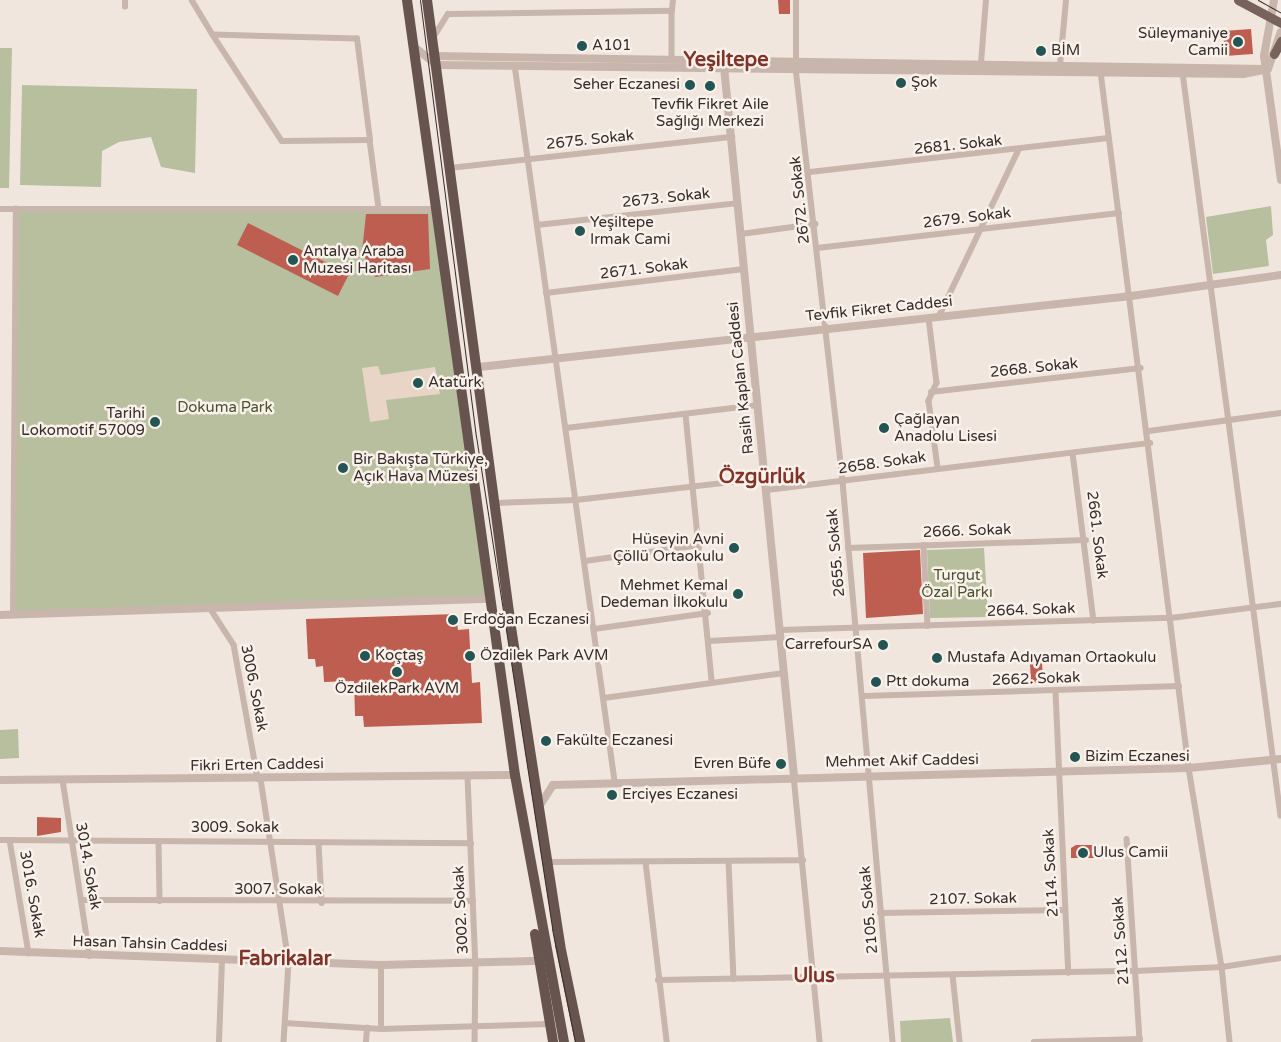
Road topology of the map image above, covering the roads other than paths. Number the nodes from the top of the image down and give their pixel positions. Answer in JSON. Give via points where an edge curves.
{"nodes":[{"id":1,"x":192,"y":0,"type":"edge"},
{"id":2,"x":406,"y":0,"type":"edge"},
{"id":3,"x":427,"y":0,"type":"edge"},
{"id":4,"x":672,"y":0,"type":"edge"},
{"id":5,"x":796,"y":0,"type":"edge"},
{"id":6,"x":986,"y":0,"type":"edge"},
{"id":7,"x":1066,"y":0,"type":"edge"},
{"id":8,"x":1238,"y":0,"type":"edge"},
{"id":9,"x":1274,"y":0,"type":"edge"},
{"id":10,"x":672,"y":11,"type":"junction"},
{"id":11,"x":1268,"y":16,"type":"junction"},
{"id":12,"x":1281,"y":23,"type":"edge"},
{"id":13,"x":1281,"y":32,"type":"edge"},
{"id":14,"x":213,"y":35,"type":"junction"},
{"id":15,"x":433,"y":38,"type":"junction"},
{"id":16,"x":1281,"y":41,"type":"edge"},
{"id":17,"x":414,"y":47,"type":"junction"},
{"id":18,"x":1274,"y":54,"type":"junction"},
{"id":19,"x":672,"y":60,"type":"junction"},
{"id":20,"x":436,"y":61,"type":"junction"},
{"id":21,"x":981,"y":63,"type":"junction"},
{"id":22,"x":515,"y":65,"type":"junction"},
{"id":23,"x":796,"y":65,"type":"junction"},
{"id":24,"x":1060,"y":65,"type":"junction"},
{"id":25,"x":724,"y":67,"type":"junction"},
{"id":26,"x":1268,"y":69,"type":"junction"},
{"id":27,"x":1101,"y":72,"type":"junction"},
{"id":28,"x":1183,"y":73,"type":"junction"},
{"id":29,"x":732,"y":137,"type":"junction"},
{"id":30,"x":1108,"y":138,"type":"junction"},
{"id":31,"x":370,"y":140,"type":"junction"},
{"id":32,"x":1018,"y":152,"type":"junction"},
{"id":33,"x":525,"y":159,"type":"junction"},
{"id":34,"x":450,"y":168,"type":"junction"},
{"id":35,"x":810,"y":172,"type":"junction"},
{"id":36,"x":1281,"y":180,"type":"edge"},
{"id":37,"x":738,"y":203,"type":"junction"},
{"id":38,"x":379,"y":208,"type":"junction"},
{"id":39,"x":0,"y":209,"type":"edge"},
{"id":40,"x":16,"y":209,"type":"junction"},
{"id":41,"x":437,"y":209,"type":"junction"},
{"id":42,"x":1119,"y":213,"type":"junction"},
{"id":43,"x":815,"y":224,"type":"junction"},
{"id":44,"x":536,"y":225,"type":"junction"},
{"id":45,"x":982,"y":229,"type":"junction"},
{"id":46,"x":741,"y":234,"type":"junction"},
{"id":47,"x":817,"y":248,"type":"junction"},
{"id":48,"x":744,"y":269,"type":"junction"},
{"id":49,"x":1281,"y":275,"type":"edge"},
{"id":50,"x":1209,"y":286,"type":"junction"},
{"id":51,"x":546,"y":293,"type":"junction"},
{"id":52,"x":1131,"y":296,"type":"junction"},
{"id":53,"x":939,"y":316,"type":"junction"},
{"id":54,"x":928,"y":318,"type":"junction"},
{"id":55,"x":825,"y":329,"type":"junction"},
{"id":56,"x":751,"y":337,"type":"junction"},
{"id":57,"x":553,"y":359,"type":"junction"},
{"id":58,"x":479,"y":367,"type":"junction"},
{"id":59,"x":1141,"y":368,"type":"junction"},
{"id":60,"x":462,"y":384,"type":"junction"},
{"id":61,"x":931,"y":392,"type":"junction"},
{"id":62,"x":758,"y":405,"type":"junction"},
{"id":63,"x":1281,"y":413,"type":"edge"},
{"id":64,"x":686,"y":415,"type":"junction"},
{"id":65,"x":1228,"y":420,"type":"junction"},
{"id":66,"x":566,"y":428,"type":"junction"},
{"id":67,"x":1149,"y":431,"type":"junction"},
{"id":68,"x":1150,"y":443,"type":"junction"},
{"id":69,"x":1073,"y":453,"type":"junction"},
{"id":70,"x":938,"y":468,"type":"junction"},
{"id":71,"x":765,"y":478,"type":"junction"},
{"id":72,"x":843,"y":482,"type":"junction"},
{"id":73,"x":695,"y":485,"type":"junction"},
{"id":74,"x":767,"y":490,"type":"junction"},
{"id":75,"x":576,"y":500,"type":"junction"},
{"id":76,"x":497,"y":503,"type":"junction"},
{"id":77,"x":1086,"y":540,"type":"junction"},
{"id":78,"x":700,"y":545,"type":"junction"},
{"id":79,"x":924,"y":545,"type":"junction"},
{"id":80,"x":848,"y":548,"type":"junction"},
{"id":81,"x":585,"y":561,"type":"junction"},
{"id":82,"x":490,"y":598,"type":"junction"},
{"id":83,"x":1281,"y":604,"type":"edge"},
{"id":84,"x":1252,"y":607,"type":"junction"},
{"id":85,"x":210,"y":608,"type":"junction"},
{"id":86,"x":708,"y":613,"type":"junction"},
{"id":87,"x":0,"y":615,"type":"edge"},
{"id":88,"x":13,"y":615,"type":"junction"},
{"id":89,"x":1171,"y":618,"type":"junction"},
{"id":90,"x":1094,"y":621,"type":"junction"},
{"id":91,"x":928,"y":626,"type":"junction"},
{"id":92,"x":856,"y":628,"type":"junction"},
{"id":93,"x":594,"y":629,"type":"junction"},
{"id":94,"x":780,"y":633,"type":"junction"},
{"id":95,"x":709,"y":641,"type":"junction"},
{"id":96,"x":784,"y":672,"type":"junction"},
{"id":97,"x":712,"y":682,"type":"junction"},
{"id":98,"x":1179,"y":686,"type":"junction"},
{"id":99,"x":1056,"y":692,"type":"junction"},
{"id":100,"x":864,"y":696,"type":"junction"},
{"id":101,"x":604,"y":698,"type":"junction"},
{"id":102,"x":1281,"y":759,"type":"edge"},
{"id":103,"x":1272,"y":760,"type":"junction"},
{"id":104,"x":1189,"y":768,"type":"junction"},
{"id":105,"x":1057,"y":772,"type":"junction"},
{"id":106,"x":515,"y":775,"type":"junction"},
{"id":107,"x":794,"y":776,"type":"junction"},
{"id":108,"x":869,"y":776,"type":"junction"},
{"id":109,"x":468,"y":777,"type":"junction"},
{"id":110,"x":260,"y":779,"type":"junction"},
{"id":111,"x":0,"y":780,"type":"edge"},
{"id":112,"x":63,"y":780,"type":"junction"},
{"id":113,"x":615,"y":781,"type":"junction"},
{"id":114,"x":538,"y":810,"type":"junction"},
{"id":115,"x":1281,"y":816,"type":"edge"},
{"id":116,"x":1127,"y":839,"type":"dead end"},
{"id":117,"x":0,"y":840,"type":"edge"},
{"id":118,"x":10,"y":840,"type":"junction"},
{"id":119,"x":271,"y":840,"type":"junction"},
{"id":120,"x":70,"y":841,"type":"junction"},
{"id":121,"x":159,"y":841,"type":"junction"},
{"id":122,"x":319,"y":843,"type":"junction"},
{"id":123,"x":471,"y":843,"type":"junction"},
{"id":124,"x":802,"y":860,"type":"junction"},
{"id":125,"x":729,"y":861,"type":"junction"},
{"id":126,"x":547,"y":862,"type":"junction"},
{"id":127,"x":646,"y":862,"type":"junction"},
{"id":128,"x":534,"y":895,"type":"junction"},
{"id":129,"x":82,"y":900,"type":"junction"},
{"id":130,"x":160,"y":900,"type":"junction"},
{"id":131,"x":474,"y":901,"type":"junction"},
{"id":132,"x":283,"y":903,"type":"junction"},
{"id":133,"x":322,"y":903,"type":"junction"},
{"id":134,"x":554,"y":905,"type":"junction"},
{"id":135,"x":1065,"y":910,"type":"junction"},
{"id":136,"x":880,"y":913,"type":"junction"},
{"id":137,"x":0,"y":951,"type":"edge"},
{"id":138,"x":29,"y":953,"type":"junction"},
{"id":139,"x":90,"y":956,"type":"junction"},
{"id":140,"x":1281,"y":958,"type":"edge"},
{"id":141,"x":222,"y":961,"type":"junction"},
{"id":142,"x":539,"y":961,"type":"junction"},
{"id":143,"x":289,"y":963,"type":"junction"},
{"id":144,"x":381,"y":965,"type":"junction"},
{"id":145,"x":476,"y":965,"type":"junction"},
{"id":146,"x":1222,"y":967,"type":"junction"},
{"id":147,"x":1136,"y":971,"type":"junction"},
{"id":148,"x":1069,"y":973,"type":"junction"},
{"id":149,"x":888,"y":975,"type":"junction"},
{"id":150,"x":953,"y":975,"type":"junction"},
{"id":151,"x":814,"y":976,"type":"junction"},
{"id":152,"x":734,"y":978,"type":"junction"},
{"id":153,"x":658,"y":980,"type":"junction"},
{"id":154,"x":285,"y":1023,"type":"junction"},
{"id":155,"x":550,"y":1024,"type":"junction"},
{"id":156,"x":474,"y":1026,"type":"junction"},
{"id":157,"x":366,"y":1028,"type":"junction"},
{"id":158,"x":381,"y":1029,"type":"junction"},
{"id":159,"x":1140,"y":1040,"type":"edge"},
{"id":160,"x":1082,"y":1041,"type":"edge"},
{"id":161,"x":219,"y":1042,"type":"edge"},
{"id":162,"x":284,"y":1042,"type":"edge"},
{"id":163,"x":366,"y":1042,"type":"edge"},
{"id":164,"x":474,"y":1042,"type":"edge"},
{"id":165,"x":553,"y":1042,"type":"edge"},
{"id":166,"x":564,"y":1042,"type":"edge"},
{"id":167,"x":580,"y":1042,"type":"edge"},
{"id":168,"x":585,"y":1042,"type":"edge"},
{"id":169,"x":666,"y":1042,"type":"edge"},
{"id":170,"x":820,"y":1042,"type":"edge"},
{"id":171,"x":893,"y":1042,"type":"edge"},
{"id":172,"x":960,"y":1042,"type":"edge"},
{"id":173,"x":1034,"y":1042,"type":"edge"},
{"id":174,"x":1230,"y":1042,"type":"edge"}],
"edges":[{"from":1,"to":14,"type":"street"},
{"from":2,"to":17,"type":"highway"},
{"from":3,"to":15,"type":"highway"},
{"from":4,"to":10,"type":"street"},
{"from":5,"to":23,"type":"street","name":"2672. Sokak"},
{"from":6,"to":21,"type":"street"},
{"from":7,"to":24,"type":"street"},
{"from":8,"to":11,"type":"main road"},
{"from":9,"to":11,"type":"street"},
{"from":10,"to":15,"type":"street","via":[[448,14]]},
{"from":10,"to":19,"type":"street"},
{"from":11,"to":12,"type":"main road"},
{"from":11,"to":26,"type":"street","via":[[1264,56]]},
{"from":13,"to":18,"type":"street"},
{"from":14,"to":31,"type":"street","via":[[282,140]]},
{"from":14,"to":31,"type":"street","via":[[357,39]]},
{"from":15,"to":20,"type":"highway"},
{"from":16,"to":18,"type":"main road"},
{"from":17,"to":20,"type":"street"},
{"from":17,"to":41,"type":"highway"},
{"from":18,"to":26,"type":"street"},
{"from":19,"to":20,"type":"street"},
{"from":19,"to":23,"type":"street"},
{"from":20,"to":22,"type":"street"},
{"from":20,"to":34,"type":"highway"},
{"from":21,"to":23,"type":"street"},
{"from":21,"to":24,"type":"street"},
{"from":22,"to":25,"type":"street"},
{"from":22,"to":33,"type":"street"},
{"from":23,"to":25,"type":"street"},
{"from":23,"to":27,"type":"street"},
{"from":23,"to":35,"type":"street","name":"2672. Sokak"},
{"from":24,"to":26,"type":"street"},
{"from":25,"to":29,"type":"street","name":"Rasih Kaplan Caddesi"},
{"from":26,"to":28,"type":"street","via":[[1243,74]]},
{"from":26,"to":36,"type":"street"},
{"from":27,"to":28,"type":"street"},
{"from":27,"to":30,"type":"street"},
{"from":28,"to":50,"type":"street"},
{"from":29,"to":33,"type":"street","name":"2675. Sokak"},
{"from":29,"to":37,"type":"street","name":"Rasih Kaplan Caddesi"},
{"from":30,"to":32,"type":"street","name":"2681. Sokak"},
{"from":30,"to":42,"type":"street"},
{"from":31,"to":38,"type":"street"},
{"from":32,"to":35,"type":"street","name":"2681. Sokak"},
{"from":32,"to":45,"type":"street"},
{"from":33,"to":34,"type":"street","name":"2675. Sokak"},
{"from":33,"to":44,"type":"street"},
{"from":34,"to":58,"type":"highway"},
{"from":35,"to":43,"type":"street","name":"2672. Sokak"},
{"from":37,"to":44,"type":"street","name":"2673. Sokak"},
{"from":37,"to":46,"type":"street","name":"Rasih Kaplan Caddesi"},
{"from":38,"to":40,"type":"street"},
{"from":38,"to":41,"type":"street"},
{"from":39,"to":40,"type":"street"},
{"from":40,"to":88,"type":"street"},
{"from":41,"to":60,"type":"highway"},
{"from":42,"to":45,"type":"street","name":"2679. Sokak"},
{"from":42,"to":52,"type":"street"},
{"from":43,"to":46,"type":"street"},
{"from":43,"to":47,"type":"street","name":"2672. Sokak"},
{"from":44,"to":51,"type":"street"},
{"from":45,"to":47,"type":"street","name":"2679. Sokak"},
{"from":45,"to":53,"type":"street"},
{"from":46,"to":48,"type":"street","name":"Rasih Kaplan Caddesi"},
{"from":47,"to":55,"type":"street","name":"2672. Sokak"},
{"from":48,"to":51,"type":"street","name":"2671. Sokak"},
{"from":48,"to":56,"type":"street","name":"Rasih Kaplan Caddesi"},
{"from":49,"to":50,"type":"street","name":"Tevfik Fikret Caddesi"},
{"from":50,"to":52,"type":"street","name":"Tevfik Fikret Caddesi"},
{"from":50,"to":65,"type":"street"},
{"from":51,"to":57,"type":"street"},
{"from":52,"to":53,"type":"street","name":"Tevfik Fikret Caddesi"},
{"from":52,"to":59,"type":"street"},
{"from":53,"to":54,"type":"street","name":"Tevfik Fikret Caddesi"},
{"from":54,"to":55,"type":"street","name":"Tevfik Fikret Caddesi"},
{"from":54,"to":61,"type":"street","via":[[937,383]]},
{"from":55,"to":56,"type":"street","name":"Tevfik Fikret Caddesi"},
{"from":55,"to":72,"type":"street","name":"2655. Sokak"},
{"from":56,"to":57,"type":"street","name":"Tevfik Fikret Caddesi"},
{"from":56,"to":62,"type":"street","name":"Rasih Kaplan Caddesi"},
{"from":57,"to":58,"type":"street","name":"Tevfik Fikret Caddesi"},
{"from":57,"to":66,"type":"street"},
{"from":58,"to":60,"type":"highway"},
{"from":58,"to":76,"type":"highway"},
{"from":59,"to":61,"type":"street","name":"2668. Sokak"},
{"from":59,"to":67,"type":"street"},
{"from":60,"to":82,"type":"highway"},
{"from":61,"to":70,"type":"street"},
{"from":62,"to":64,"type":"street"},
{"from":62,"to":71,"type":"street","name":"Rasih Kaplan Caddesi"},
{"from":63,"to":65,"type":"street"},
{"from":64,"to":66,"type":"street"},
{"from":64,"to":73,"type":"street"},
{"from":65,"to":67,"type":"street"},
{"from":65,"to":84,"type":"street"},
{"from":66,"to":75,"type":"street"},
{"from":67,"to":68,"type":"street"},
{"from":68,"to":69,"type":"street","name":"2658. Sokak"},
{"from":68,"to":89,"type":"street"},
{"from":69,"to":70,"type":"street","name":"2658. Sokak"},
{"from":69,"to":77,"type":"street","name":"2661. Sokak"},
{"from":70,"to":72,"type":"street","name":"2658. Sokak"},
{"from":71,"to":73,"type":"street"},
{"from":71,"to":74,"type":"street","name":"Rasih Kaplan Caddesi"},
{"from":72,"to":74,"type":"street","name":"2658. Sokak"},
{"from":72,"to":80,"type":"street","name":"2655. Sokak"},
{"from":73,"to":75,"type":"street"},
{"from":73,"to":78,"type":"street"},
{"from":74,"to":94,"type":"street","name":"Rasih Kaplan Caddesi"},
{"from":75,"to":76,"type":"street"},
{"from":75,"to":81,"type":"street"},
{"from":76,"to":114,"type":"highway"},
{"from":77,"to":79,"type":"street","name":"2666. Sokak"},
{"from":77,"to":90,"type":"street","name":"2661. Sokak"},
{"from":78,"to":81,"type":"street"},
{"from":78,"to":86,"type":"street"},
{"from":79,"to":80,"type":"street","name":"2666. Sokak"},
{"from":79,"to":91,"type":"street"},
{"from":80,"to":92,"type":"street","name":"2655. Sokak"},
{"from":81,"to":93,"type":"street"},
{"from":82,"to":85,"type":"street"},
{"from":82,"to":106,"type":"highway"},
{"from":83,"to":84,"type":"street","name":"2664. Sokak"},
{"from":84,"to":89,"type":"street","name":"2664. Sokak"},
{"from":84,"to":103,"type":"street"},
{"from":85,"to":88,"type":"street"},
{"from":85,"to":110,"type":"street","name":"3006. Sokak","via":[[234,645]]},
{"from":86,"to":93,"type":"street"},
{"from":86,"to":95,"type":"street"},
{"from":87,"to":88,"type":"street"},
{"from":89,"to":90,"type":"street","name":"2664. Sokak"},
{"from":89,"to":98,"type":"street"},
{"from":90,"to":91,"type":"street","name":"2664. Sokak"},
{"from":91,"to":92,"type":"street","name":"2664. Sokak"},
{"from":92,"to":94,"type":"street","name":"2664. Sokak"},
{"from":92,"to":100,"type":"street","name":"2655. Sokak"},
{"from":93,"to":101,"type":"street"},
{"from":94,"to":95,"type":"street","name":"2664. Sokak"},
{"from":94,"to":96,"type":"street","name":"Rasih Kaplan Caddesi"},
{"from":95,"to":97,"type":"street"},
{"from":96,"to":97,"type":"street"},
{"from":96,"to":107,"type":"street","name":"Rasih Kaplan Caddesi"},
{"from":97,"to":101,"type":"street"},
{"from":98,"to":99,"type":"street","name":"2662. Sokak"},
{"from":98,"to":104,"type":"street"},
{"from":99,"to":100,"type":"street","name":"2662. Sokak"},
{"from":99,"to":105,"type":"street","name":"2114. Sokak"},
{"from":100,"to":108,"type":"street","name":"2655. Sokak"},
{"from":101,"to":113,"type":"street"},
{"from":102,"to":103,"type":"street","name":"Mehmet Akif Caddesi"},
{"from":103,"to":104,"type":"street","name":"Mehmet Akif Caddesi"},
{"from":103,"to":115,"type":"street"},
{"from":104,"to":105,"type":"street","name":"Mehmet Akif Caddesi"},
{"from":104,"to":146,"type":"street"},
{"from":105,"to":108,"type":"street","name":"Mehmet Akif Caddesi"},
{"from":105,"to":135,"type":"street","name":"2114. Sokak"},
{"from":106,"to":109,"type":"street","name":"Fikri Erten Caddesi"},
{"from":106,"to":128,"type":"highway"},
{"from":107,"to":108,"type":"street","name":"Mehmet Akif Caddesi"},
{"from":107,"to":113,"type":"street","name":"Mehmet Akif Caddesi"},
{"from":107,"to":124,"type":"street"},
{"from":108,"to":136,"type":"street","name":"2105. Sokak"},
{"from":109,"to":110,"type":"street","name":"Fikri Erten Caddesi"},
{"from":109,"to":123,"type":"street","name":"3002. Sokak"},
{"from":110,"to":112,"type":"street","name":"Fikri Erten Caddesi"},
{"from":110,"to":119,"type":"street","name":"3006. Sokak"},
{"from":111,"to":112,"type":"street","name":"Fikri Erten Caddesi"},
{"from":112,"to":120,"type":"street","name":"3014. Sokak"},
{"from":113,"to":114,"type":"street","name":"Mehmet Akif Caddesi","via":[[553,785],[544,794]]},
{"from":114,"to":126,"type":"highway"},
{"from":116,"to":147,"type":"street","name":"2112. Sokak"},
{"from":117,"to":118,"type":"street","name":"3009. Sokak"},
{"from":118,"to":120,"type":"street","name":"3009. Sokak"},
{"from":118,"to":138,"type":"street","name":"3016. Sokak"},
{"from":119,"to":121,"type":"street","name":"3009. Sokak"},
{"from":119,"to":122,"type":"street","name":"3009. Sokak"},
{"from":119,"to":132,"type":"street","name":"3006. Sokak"},
{"from":120,"to":121,"type":"street","name":"3009. Sokak"},
{"from":120,"to":129,"type":"street","name":"3014. Sokak"},
{"from":121,"to":130,"type":"street"},
{"from":122,"to":123,"type":"street","name":"3009. Sokak"},
{"from":122,"to":133,"type":"street"},
{"from":123,"to":131,"type":"street","name":"3002. Sokak"},
{"from":124,"to":125,"type":"street"},
{"from":124,"to":151,"type":"street"},
{"from":125,"to":127,"type":"street"},
{"from":125,"to":152,"type":"street"},
{"from":126,"to":127,"type":"street"},
{"from":126,"to":134,"type":"highway"},
{"from":127,"to":153,"type":"street"},
{"from":128,"to":142,"type":"highway"},
{"from":128,"to":166,"type":"highway"},
{"from":129,"to":130,"type":"street","name":"3007. Sokak"},
{"from":129,"to":139,"type":"street","name":"3014. Sokak"},
{"from":130,"to":132,"type":"street","name":"3007. Sokak"},
{"from":131,"to":133,"type":"street","name":"3007. Sokak"},
{"from":131,"to":145,"type":"street","name":"3002. Sokak"},
{"from":132,"to":133,"type":"street","name":"3007. Sokak"},
{"from":132,"to":143,"type":"street","name":"3006. Sokak"},
{"from":134,"to":167,"type":"highway"},
{"from":134,"to":168,"type":"highway"},
{"from":135,"to":136,"type":"street","name":"2107. Sokak"},
{"from":135,"to":148,"type":"street","name":"2114. Sokak"},
{"from":136,"to":149,"type":"street","name":"2105. Sokak"},
{"from":137,"to":138,"type":"street","name":"Hasan Tahsin Caddesi"},
{"from":138,"to":139,"type":"street","name":"Hasan Tahsin Caddesi"},
{"from":139,"to":141,"type":"street","name":"Hasan Tahsin Caddesi"},
{"from":140,"to":146,"type":"street"},
{"from":141,"to":143,"type":"street","name":"Hasan Tahsin Caddesi"},
{"from":141,"to":161,"type":"street"},
{"from":142,"to":145,"type":"street","name":"Hasan Tahsin Caddesi"},
{"from":142,"to":155,"type":"highway"},
{"from":143,"to":144,"type":"street","name":"Hasan Tahsin Caddesi"},
{"from":143,"to":154,"type":"street","name":"3006. Sokak"},
{"from":144,"to":145,"type":"street","name":"Hasan Tahsin Caddesi"},
{"from":144,"to":158,"type":"street"},
{"from":145,"to":156,"type":"street","name":"3002. Sokak"},
{"from":146,"to":147,"type":"street"},
{"from":146,"to":174,"type":"street"},
{"from":147,"to":148,"type":"street"},
{"from":147,"to":159,"type":"street","name":"2112. Sokak"},
{"from":148,"to":150,"type":"street"},
{"from":149,"to":150,"type":"street"},
{"from":149,"to":151,"type":"street"},
{"from":149,"to":171,"type":"street","name":"2105. Sokak"},
{"from":150,"to":172,"type":"street"},
{"from":151,"to":152,"type":"street"},
{"from":151,"to":170,"type":"street"},
{"from":152,"to":153,"type":"street"},
{"from":153,"to":169,"type":"street"},
{"from":154,"to":157,"type":"street"},
{"from":154,"to":162,"type":"street","name":"3006. Sokak"},
{"from":155,"to":156,"type":"street"},
{"from":155,"to":165,"type":"highway"},
{"from":156,"to":158,"type":"street"},
{"from":156,"to":164,"type":"street","name":"3002. Sokak"},
{"from":157,"to":158,"type":"street"},
{"from":157,"to":163,"type":"street"},
{"from":159,"to":160,"type":"street"},
{"from":160,"to":173,"type":"street"}]}
